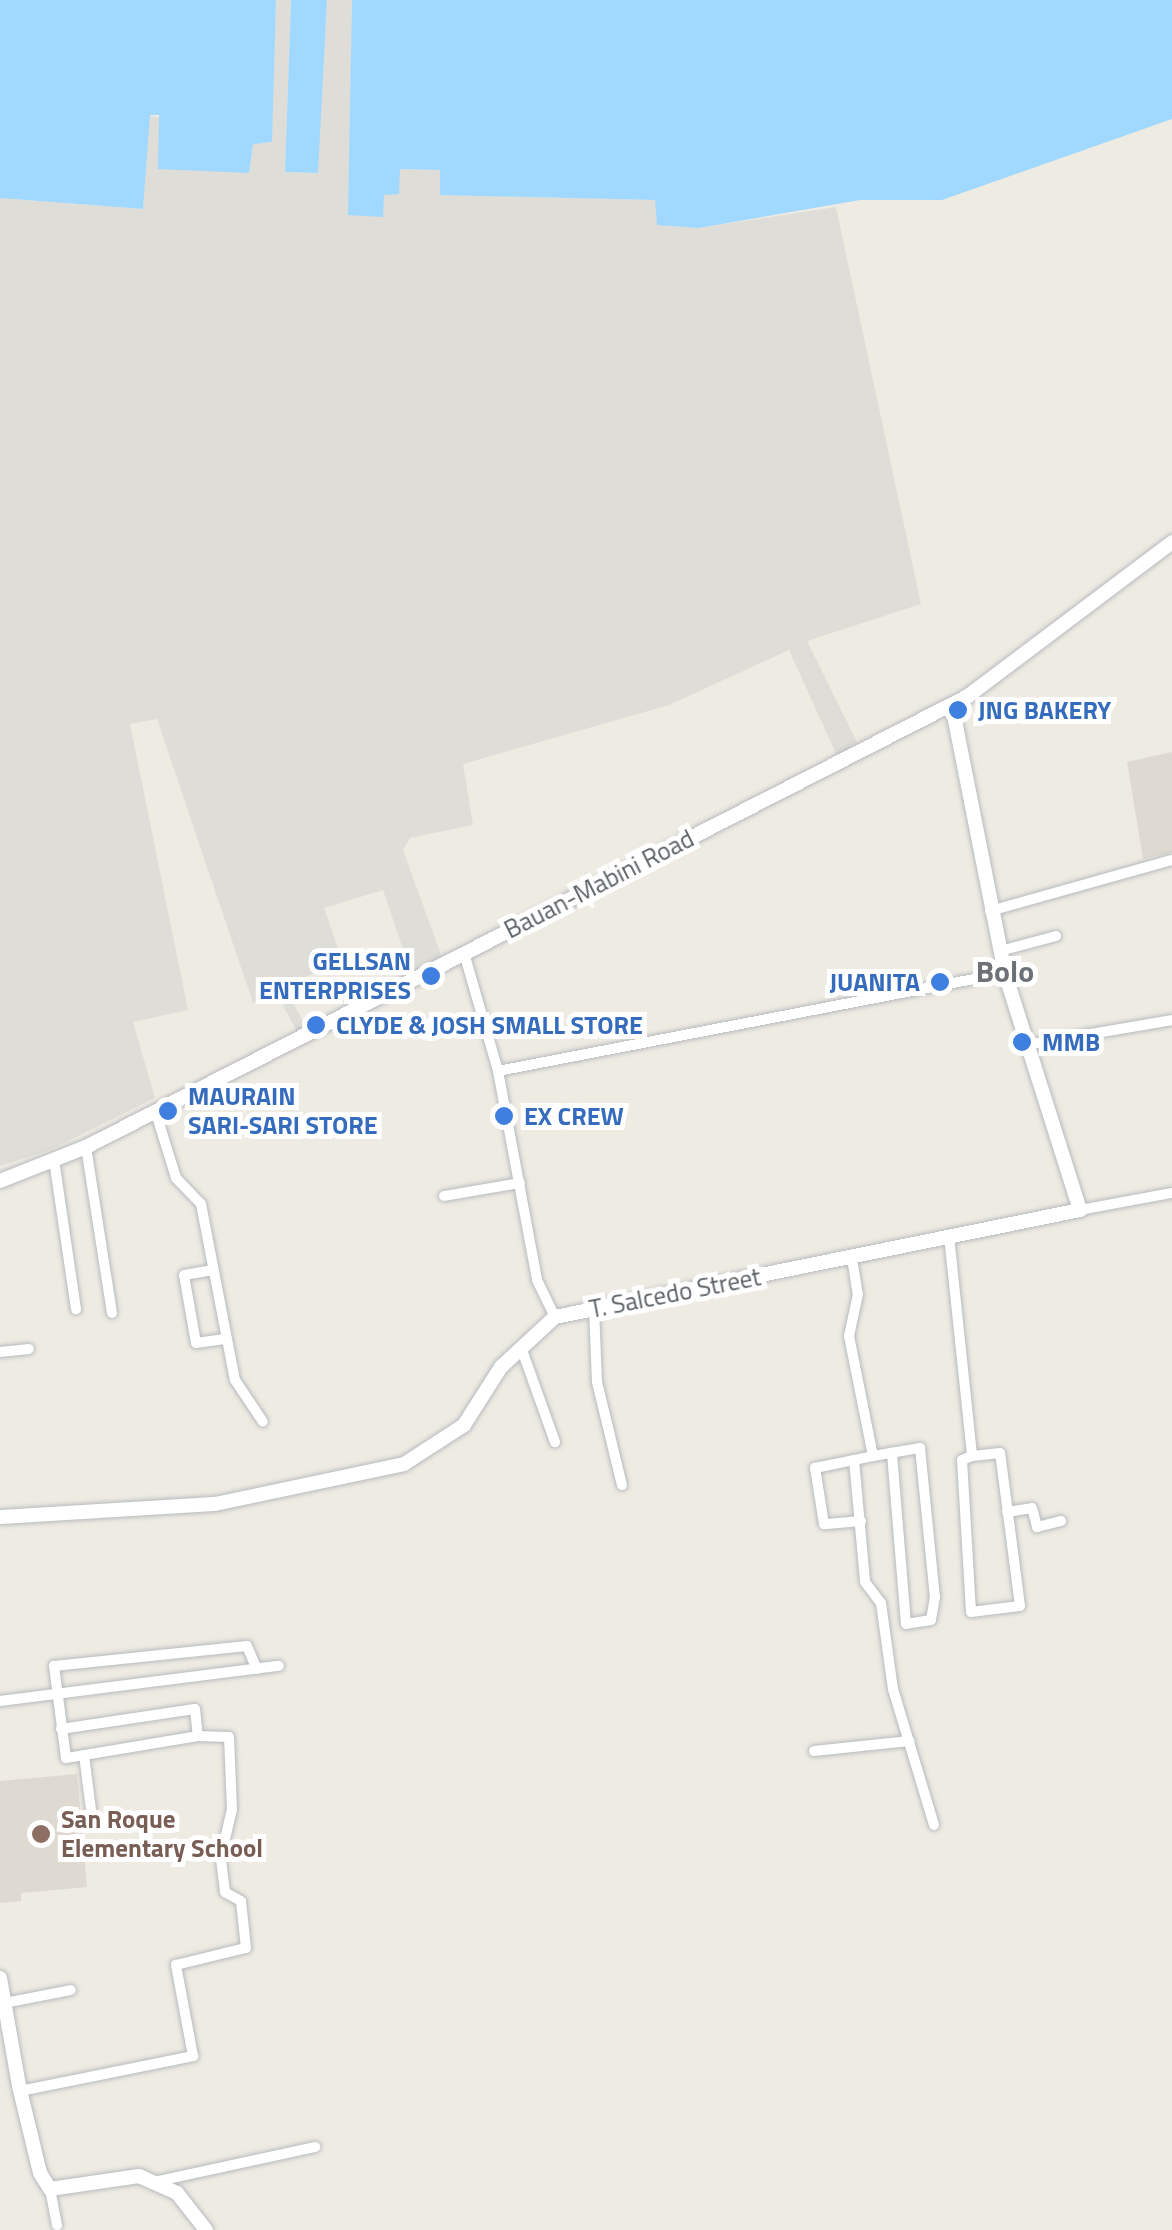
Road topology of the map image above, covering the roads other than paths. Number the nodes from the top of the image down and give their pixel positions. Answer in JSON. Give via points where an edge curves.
{"nodes":[{"id":1,"x":1172,"y":542,"type":"edge"},
{"id":2,"x":952,"y":704,"type":"junction"},
{"id":3,"x":1172,"y":860,"type":"edge"},
{"id":4,"x":990,"y":911,"type":"junction"},
{"id":5,"x":1056,"y":936,"type":"dead end"},
{"id":6,"x":1000,"y":951,"type":"junction"},
{"id":7,"x":464,"y":953,"type":"junction"},
{"id":8,"x":1005,"y":972,"type":"junction"},
{"id":9,"x":1172,"y":1020,"type":"edge"},
{"id":10,"x":1026,"y":1045,"type":"junction"},
{"id":11,"x":498,"y":1071,"type":"junction"},
{"id":12,"x":155,"y":1110,"type":"junction"},
{"id":13,"x":86,"y":1147,"type":"junction"},
{"id":14,"x":54,"y":1160,"type":"junction"},
{"id":15,"x":0,"y":1181,"type":"edge"},
{"id":16,"x":520,"y":1182,"type":"junction"},
{"id":17,"x":1172,"y":1194,"type":"edge"},
{"id":18,"x":444,"y":1196,"type":"dead end"},
{"id":19,"x":1080,"y":1210,"type":"junction"},
{"id":20,"x":949,"y":1236,"type":"junction"},
{"id":21,"x":852,"y":1258,"type":"junction"},
{"id":22,"x":214,"y":1270,"type":"junction"},
{"id":23,"x":594,"y":1308,"type":"junction"},
{"id":24,"x":76,"y":1309,"type":"dead end"},
{"id":25,"x":112,"y":1313,"type":"dead end"},
{"id":26,"x":555,"y":1317,"type":"junction"},
{"id":27,"x":224,"y":1339,"type":"junction"},
{"id":28,"x":29,"y":1349,"type":"dead end"},
{"id":29,"x":522,"y":1350,"type":"junction"},
{"id":30,"x":0,"y":1352,"type":"edge"},
{"id":31,"x":263,"y":1422,"type":"dead end"},
{"id":32,"x":555,"y":1442,"type":"dead end"},
{"id":33,"x":892,"y":1454,"type":"junction"},
{"id":34,"x":873,"y":1456,"type":"junction"},
{"id":35,"x":972,"y":1456,"type":"junction"},
{"id":36,"x":854,"y":1460,"type":"junction"},
{"id":37,"x":622,"y":1485,"type":"dead end"},
{"id":38,"x":1006,"y":1512,"type":"junction"},
{"id":39,"x":0,"y":1517,"type":"edge"},
{"id":40,"x":861,"y":1521,"type":"junction"},
{"id":41,"x":1061,"y":1521,"type":"dead end"},
{"id":42,"x":278,"y":1666,"type":"dead end"},
{"id":43,"x":257,"y":1669,"type":"junction"},
{"id":44,"x":58,"y":1695,"type":"junction"},
{"id":45,"x":0,"y":1701,"type":"edge"},
{"id":46,"x":62,"y":1729,"type":"junction"},
{"id":47,"x":198,"y":1736,"type":"junction"},
{"id":48,"x":909,"y":1740,"type":"junction"},
{"id":49,"x":814,"y":1751,"type":"dead end"},
{"id":50,"x":84,"y":1755,"type":"junction"},
{"id":51,"x":91,"y":1810,"type":"dead end"},
{"id":52,"x":934,"y":1826,"type":"dead end"},
{"id":53,"x":0,"y":1978,"type":"edge"},
{"id":54,"x":71,"y":1990,"type":"dead end"},
{"id":55,"x":4,"y":2003,"type":"junction"},
{"id":56,"x":20,"y":2090,"type":"junction"},
{"id":57,"x":314,"y":2147,"type":"dead end"},
{"id":58,"x":158,"y":2182,"type":"junction"},
{"id":59,"x":50,"y":2189,"type":"junction"},
{"id":60,"x":56,"y":2224,"type":"dead end"},
{"id":61,"x":206,"y":2230,"type":"edge"}],
"edges":[{"from":1,"to":2,"type":"street","name":"Bauan-Mabini Road"},
{"from":2,"to":4,"type":"street"},
{"from":2,"to":7,"type":"street","name":"Bauan-Mabini Road"},
{"from":3,"to":4,"type":"street"},
{"from":4,"to":6,"type":"street"},
{"from":5,"to":6,"type":"street"},
{"from":6,"to":8,"type":"street"},
{"from":7,"to":11,"type":"street"},
{"from":7,"to":12,"type":"street","name":"Bauan-Mabini Road"},
{"from":8,"to":10,"type":"street"},
{"from":8,"to":11,"type":"street"},
{"from":9,"to":10,"type":"street"},
{"from":10,"to":19,"type":"street"},
{"from":11,"to":16,"type":"street"},
{"from":12,"to":13,"type":"street","name":"Bauan-Mabini Road"},
{"from":12,"to":22,"type":"street","via":[[176,1178],[201,1204]]},
{"from":13,"to":14,"type":"street","name":"Bauan-Mabini Road"},
{"from":13,"to":25,"type":"street"},
{"from":14,"to":15,"type":"street","name":"Bauan-Mabini Road"},
{"from":14,"to":24,"type":"street"},
{"from":16,"to":18,"type":"street"},
{"from":16,"to":26,"type":"street","via":[[537,1280]]},
{"from":17,"to":19,"type":"street","name":"T. Salcedo Street"},
{"from":19,"to":20,"type":"street","name":"T. Salcedo Street"},
{"from":20,"to":21,"type":"street","name":"T. Salcedo Street"},
{"from":20,"to":35,"type":"street"},
{"from":21,"to":23,"type":"street","name":"T. Salcedo Street"},
{"from":21,"to":34,"type":"street","via":[[858,1294],[849,1336]]},
{"from":22,"to":27,"type":"street"},
{"from":22,"to":27,"type":"street","via":[[184,1275],[196,1343]]},
{"from":23,"to":26,"type":"street","name":"T. Salcedo Street"},
{"from":23,"to":37,"type":"street","via":[[597,1382]]},
{"from":26,"to":29,"type":"street","name":"T. Salcedo Street"},
{"from":27,"to":31,"type":"street","via":[[235,1380]]},
{"from":28,"to":30,"type":"street"},
{"from":29,"to":32,"type":"street"},
{"from":29,"to":39,"type":"street","name":"T. Salcedo Street","via":[[501,1367],[464,1426],[404,1464],[215,1504]]},
{"from":33,"to":33,"type":"street","via":[[902,1602],[908,1626],[932,1620],[935,1597],[920,1448]]},
{"from":33,"to":34,"type":"street"},
{"from":34,"to":36,"type":"street"},
{"from":35,"to":38,"type":"street","via":[[1000,1453]]},
{"from":35,"to":38,"type":"street","via":[[962,1460],[971,1612],[1020,1606]]},
{"from":36,"to":40,"type":"street"},
{"from":36,"to":40,"type":"street","via":[[815,1468],[824,1524]]},
{"from":38,"to":41,"type":"street","via":[[1032,1508],[1038,1528]]},
{"from":40,"to":48,"type":"street","via":[[865,1582],[881,1602],[893,1689]]},
{"from":42,"to":43,"type":"street"},
{"from":43,"to":44,"type":"street"},
{"from":43,"to":44,"type":"street","via":[[248,1646],[54,1666]]},
{"from":44,"to":45,"type":"street"},
{"from":44,"to":46,"type":"street"},
{"from":46,"to":47,"type":"street","via":[[195,1709]]},
{"from":46,"to":50,"type":"street","via":[[66,1758]]},
{"from":47,"to":50,"type":"street"},
{"from":47,"to":56,"type":"street","via":[[229,1737],[232,1809],[221,1857],[225,1892],[241,1900],[246,1948],[176,1965],[196,2051],[167,2064]]},
{"from":48,"to":49,"type":"street"},
{"from":48,"to":52,"type":"street"},
{"from":50,"to":51,"type":"street"},
{"from":53,"to":55,"type":"street"},
{"from":54,"to":55,"type":"street"},
{"from":55,"to":56,"type":"street"},
{"from":56,"to":59,"type":"street"},
{"from":57,"to":58,"type":"street"},
{"from":58,"to":59,"type":"street","via":[[127,2177]]},
{"from":58,"to":61,"type":"street","via":[[177,2193]]},
{"from":59,"to":60,"type":"street"}]}
